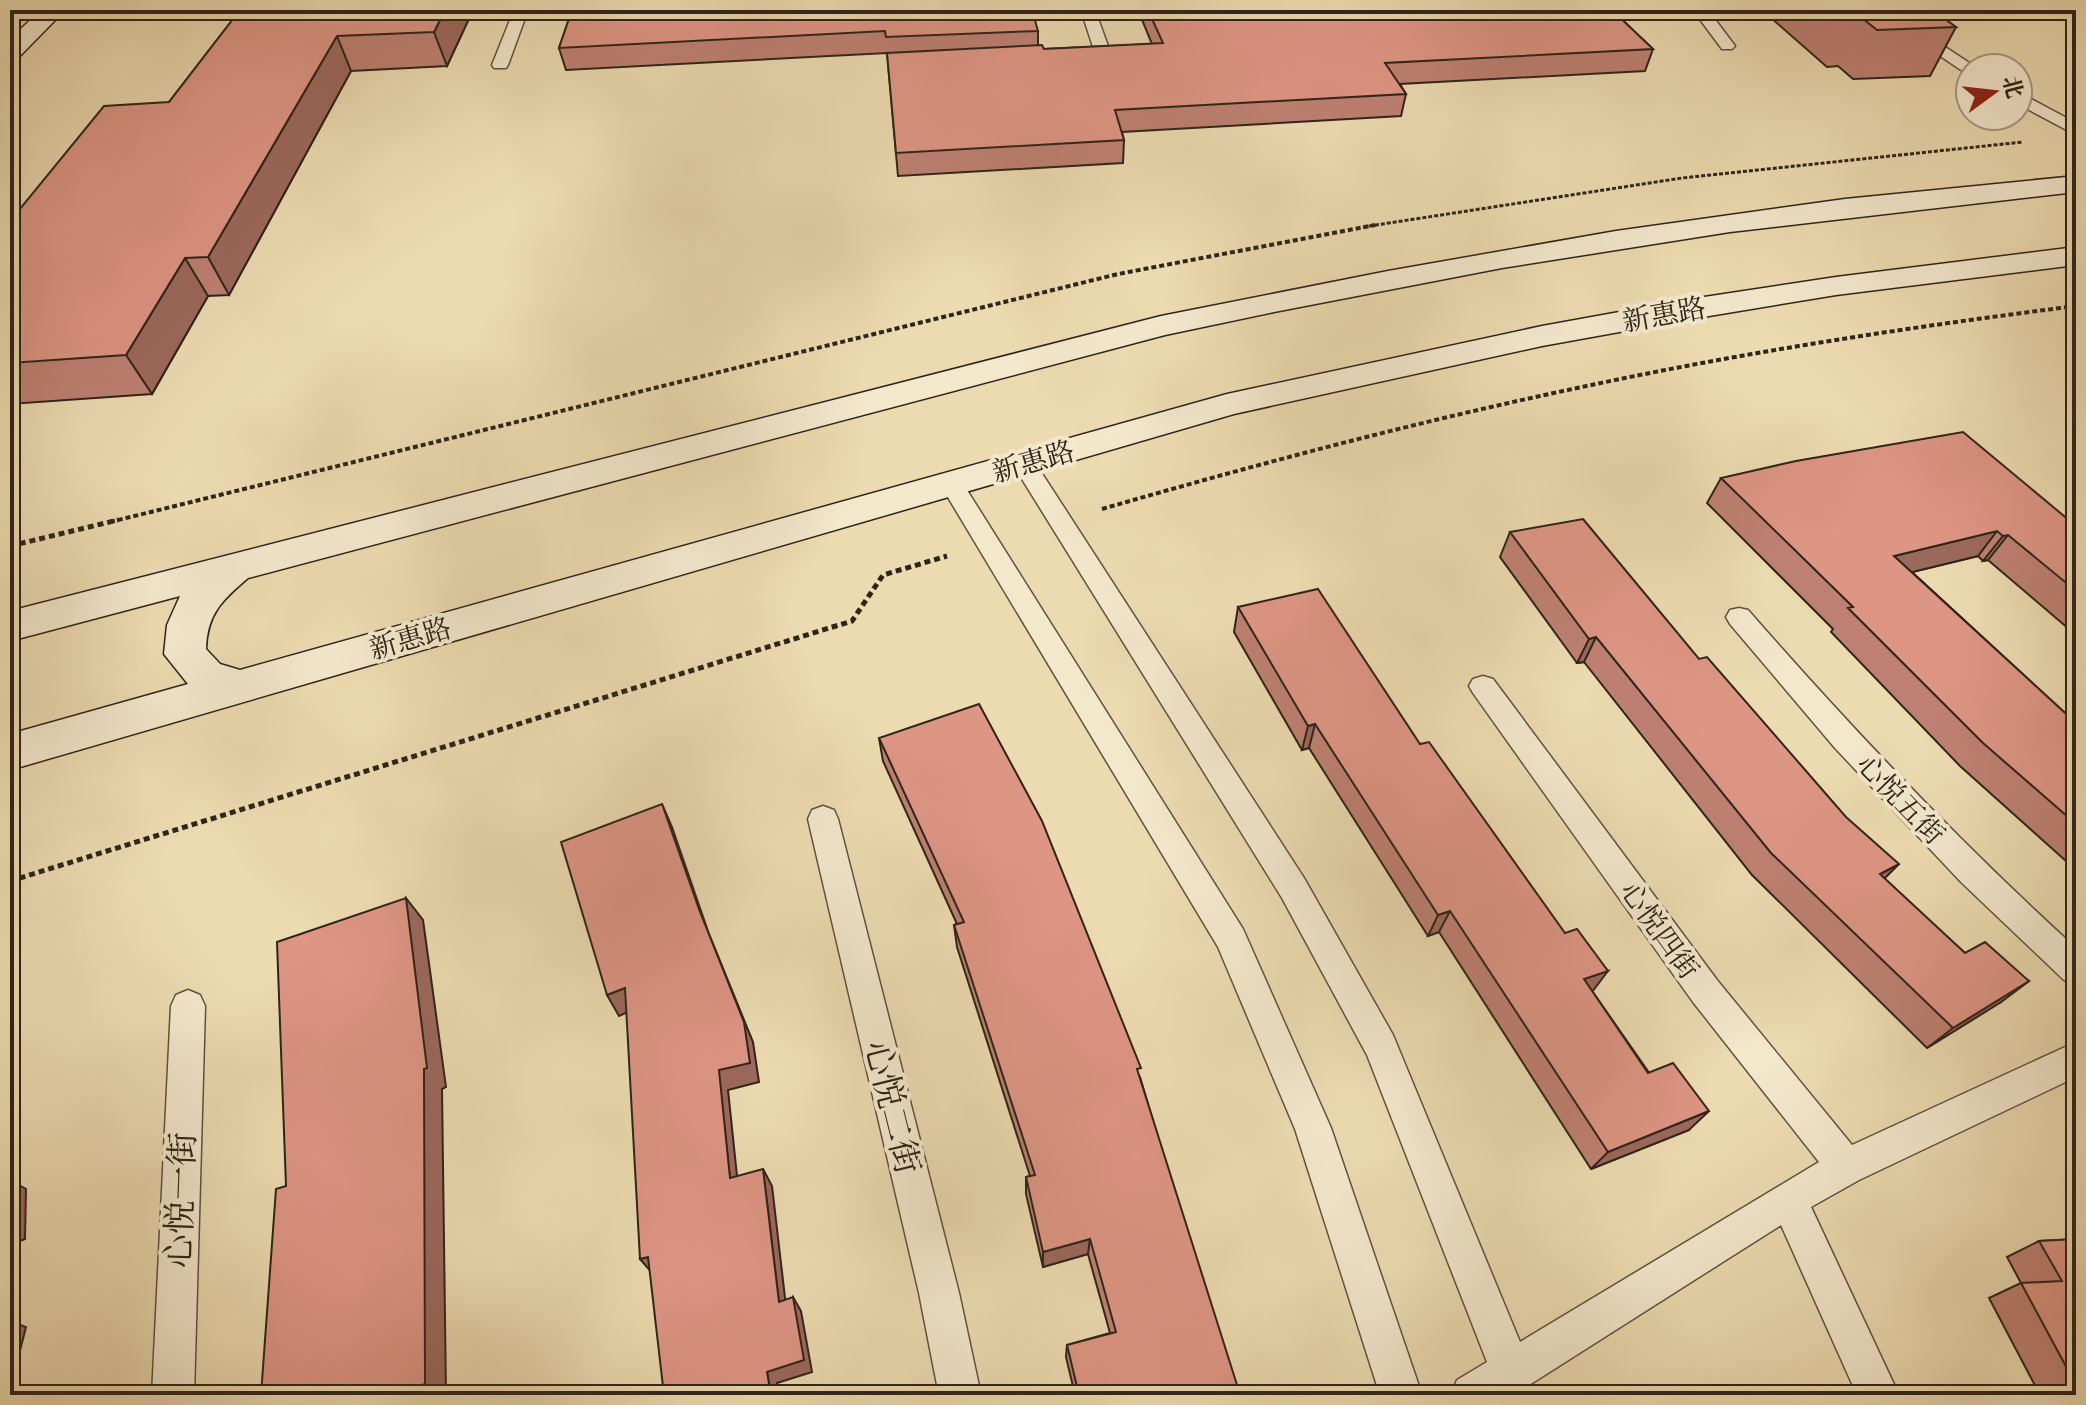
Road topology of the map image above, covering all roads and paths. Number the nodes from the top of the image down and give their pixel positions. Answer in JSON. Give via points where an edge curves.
{"nodes":[{"id":1,"x":54,"y":10,"type":"edge"},
{"id":2,"x":521,"y":10,"type":"edge"},
{"id":3,"x":1088,"y":10,"type":"edge"},
{"id":4,"x":1700,"y":10,"type":"edge"},
{"id":5,"x":1879,"y":10,"type":"edge"},
{"id":6,"x":1727,"y":46,"type":"dead end"},
{"id":7,"x":10,"y":52,"type":"edge"},
{"id":8,"x":1058,"y":59,"type":"edge"},
{"id":9,"x":1954,"y":59,"type":"edge"},
{"id":10,"x":500,"y":65,"type":"dead end"},
{"id":11,"x":2034,"y":106,"type":"edge"},
{"id":12,"x":2076,"y":130,"type":"edge"},
{"id":13,"x":2032,"y":141,"type":"dead end"},
{"id":14,"x":2076,"y":184,"type":"edge"},
{"id":15,"x":2076,"y":256,"type":"edge"},
{"id":16,"x":1024,"y":463,"type":"junction"},
{"id":17,"x":952,"y":484,"type":"junction"},
{"id":18,"x":10,"y":546,"type":"edge"},
{"id":19,"x":234,"y":568,"type":"junction"},
{"id":20,"x":1739,"y":617,"type":"dead end"},
{"id":21,"x":10,"y":626,"type":"edge"},
{"id":22,"x":1483,"y":686,"type":"dead end"},
{"id":23,"x":241,"y":687,"type":"junction"},
{"id":24,"x":10,"y":752,"type":"edge"},
{"id":25,"x":823,"y":819,"type":"dead end"},
{"id":26,"x":2076,"y":969,"type":"edge"},
{"id":27,"x":188,"y":1006,"type":"dead end"},
{"id":28,"x":2076,"y":1059,"type":"edge"},
{"id":29,"x":1846,"y":1167,"type":"junction"},
{"id":30,"x":1788,"y":1199,"type":"junction"},
{"id":31,"x":1512,"y":1373,"type":"junction"},
{"id":32,"x":173,"y":1395,"type":"edge"},
{"id":33,"x":960,"y":1395,"type":"edge"},
{"id":34,"x":1401,"y":1395,"type":"edge"},
{"id":35,"x":1472,"y":1395,"type":"edge"},
{"id":36,"x":1878,"y":1395,"type":"edge"}],
"edges":[{"from":1,"to":7,"type":"main road"},
{"from":2,"to":10,"type":"lane"},
{"from":3,"to":8,"type":"lane","via":[[1104,57]]},
{"from":4,"to":6,"type":"lane"},
{"from":5,"to":9,"type":"lane"},
{"from":11,"to":12,"type":"lane"},
{"from":13,"to":18,"type":"path","via":[[1686,177],[1437,214],[1118,274]]},
{"from":14,"to":19,"type":"main road","via":[[1723,223],[1319,292],[1161,326]]},
{"from":15,"to":16,"type":"main road","name":"新惠路","via":[[1836,286],[1542,336],[1227,405]]},
{"from":16,"to":17,"type":"main road","name":"新惠路"},
{"from":16,"to":31,"type":"lane","via":[[1293,888],[1381,1047]]},
{"from":17,"to":23,"type":"main road","name":"新惠路"},
{"from":17,"to":34,"type":"lane","via":[[1231,939],[1313,1128]]},
{"from":19,"to":21,"type":"main road"},
{"from":19,"to":23,"type":"main road","via":[[202,595],[185,625],[185,654],[205,675]]},
{"from":20,"to":26,"type":"lane","name":"心悦五街","via":[[1940,840]]},
{"from":22,"to":29,"type":"lane","name":"心悦四街","via":[[1705,991]]},
{"from":23,"to":24,"type":"main road","name":"新惠路"},
{"from":25,"to":33,"type":"lane","name":"心悦二街"},
{"from":27,"to":32,"type":"lane","name":"心悦一街"},
{"from":28,"to":29,"type":"lane"},
{"from":29,"to":30,"type":"lane"},
{"from":30,"to":31,"type":"lane"},
{"from":30,"to":36,"type":"lane"},
{"from":31,"to":35,"type":"lane"}]}
